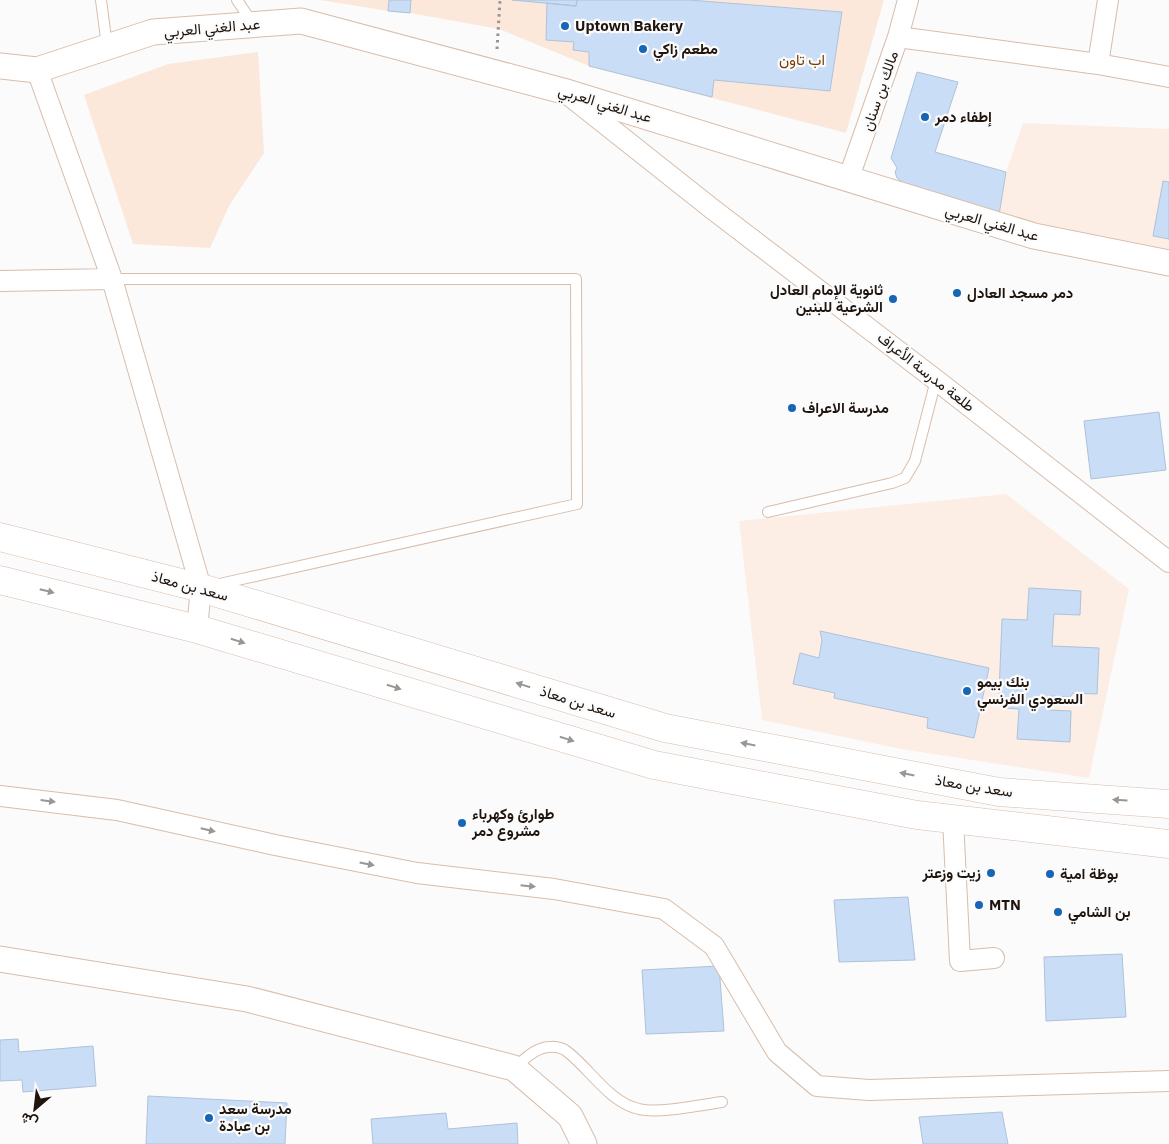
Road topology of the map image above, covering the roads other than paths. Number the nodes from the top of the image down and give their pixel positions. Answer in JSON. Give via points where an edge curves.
{"nodes":[{"id":1,"x":101,"y":0,"type":"edge"},
{"id":2,"x":238,"y":0,"type":"edge"},
{"id":3,"x":908,"y":0,"type":"edge"},
{"id":4,"x":1108,"y":0,"type":"edge"},
{"id":5,"x":253,"y":24,"type":"junction"},
{"id":6,"x":898,"y":37,"type":"junction"},
{"id":7,"x":107,"y":47,"type":"junction"},
{"id":8,"x":1098,"y":64,"type":"junction"},
{"id":9,"x":0,"y":66,"type":"edge"},
{"id":10,"x":36,"y":70,"type":"junction"},
{"id":11,"x":1169,"y":76,"type":"edge"},
{"id":12,"x":563,"y":91,"type":"junction"},
{"id":13,"x":848,"y":180,"type":"junction"},
{"id":14,"x":1169,"y":263,"type":"edge"},
{"id":15,"x":112,"y":279,"type":"junction"},
{"id":16,"x":0,"y":281,"type":"edge"},
{"id":17,"x":936,"y":380,"type":"junction"},
{"id":18,"x":768,"y":512,"type":"dead end"},
{"id":19,"x":0,"y":537,"type":"edge"},
{"id":20,"x":1169,"y":562,"type":"edge"},
{"id":21,"x":0,"y":580,"type":"edge"},
{"id":22,"x":201,"y":588,"type":"junction"},
{"id":23,"x":197,"y":628,"type":"junction"},
{"id":24,"x":0,"y":796,"type":"edge"},
{"id":25,"x":1169,"y":804,"type":"edge"},
{"id":26,"x":953,"y":819,"type":"junction"},
{"id":27,"x":1169,"y":844,"type":"edge"},
{"id":28,"x":994,"y":958,"type":"dead end"},
{"id":29,"x":0,"y":959,"type":"edge"},
{"id":30,"x":514,"y":1068,"type":"junction"},
{"id":31,"x":1169,"y":1081,"type":"edge"},
{"id":32,"x":722,"y":1102,"type":"dead end"},
{"id":33,"x":584,"y":1144,"type":"edge"}],
"edges":[{"from":1,"to":7,"type":"lane"},
{"from":2,"to":5,"type":"lane"},
{"from":3,"to":6,"type":"street","name":"مالك بن سنان"},
{"from":4,"to":8,"type":"street"},
{"from":5,"to":7,"type":"street","name":"عبد الغني العربي","via":[[153,32]]},
{"from":5,"to":12,"type":"street","name":"عبد الغني العربي","via":[[301,21]]},
{"from":6,"to":8,"type":"street"},
{"from":6,"to":13,"type":"street","name":"مالك بن سنان"},
{"from":7,"to":10,"type":"street","name":"عبد الغني العربي"},
{"from":8,"to":11,"type":"street"},
{"from":9,"to":10,"type":"street"},
{"from":10,"to":15,"type":"street"},
{"from":12,"to":13,"type":"street","name":"عبد الغني العربي"},
{"from":12,"to":17,"type":"street","name":"طلعة مدرسة الأعراف"},
{"from":13,"to":14,"type":"street","name":"عبد الغني العربي","via":[[1034,236]]},
{"from":15,"to":16,"type":"street"},
{"from":15,"to":22,"type":"street"},
{"from":15,"to":22,"type":"lane","via":[[576,279],[577,504]]},
{"from":17,"to":18,"type":"lane","via":[[914,461],[905,478]]},
{"from":17,"to":20,"type":"street","name":"طلعة مدرسة الأعراف"},
{"from":19,"to":22,"type":"main road","name":"سعد بن معاذ"},
{"from":21,"to":23,"type":"main road","one_way":true},
{"from":22,"to":23,"type":"street"},
{"from":25,"to":22,"type":"main road","name":"سعد بن معاذ","one_way":true,"via":[[999,792],[665,728]]},
{"from":23,"to":26,"type":"main road","one_way":true,"via":[[654,765]]},
{"from":24,"to":31,"type":"street","one_way":true,"via":[[117,810],[417,873],[554,889],[664,909],[714,946],[777,1052],[817,1086],[869,1090]]},
{"from":26,"to":27,"type":"main road"},
{"from":26,"to":28,"type":"street","via":[[960,961]]},
{"from":29,"to":30,"type":"street","via":[[247,999]]},
{"from":30,"to":32,"type":"lane","via":[[533,1052],[549,1046],[563,1048],[601,1085],[637,1109],[652,1111]]},
{"from":30,"to":33,"type":"street","via":[[570,1116]]}]}
